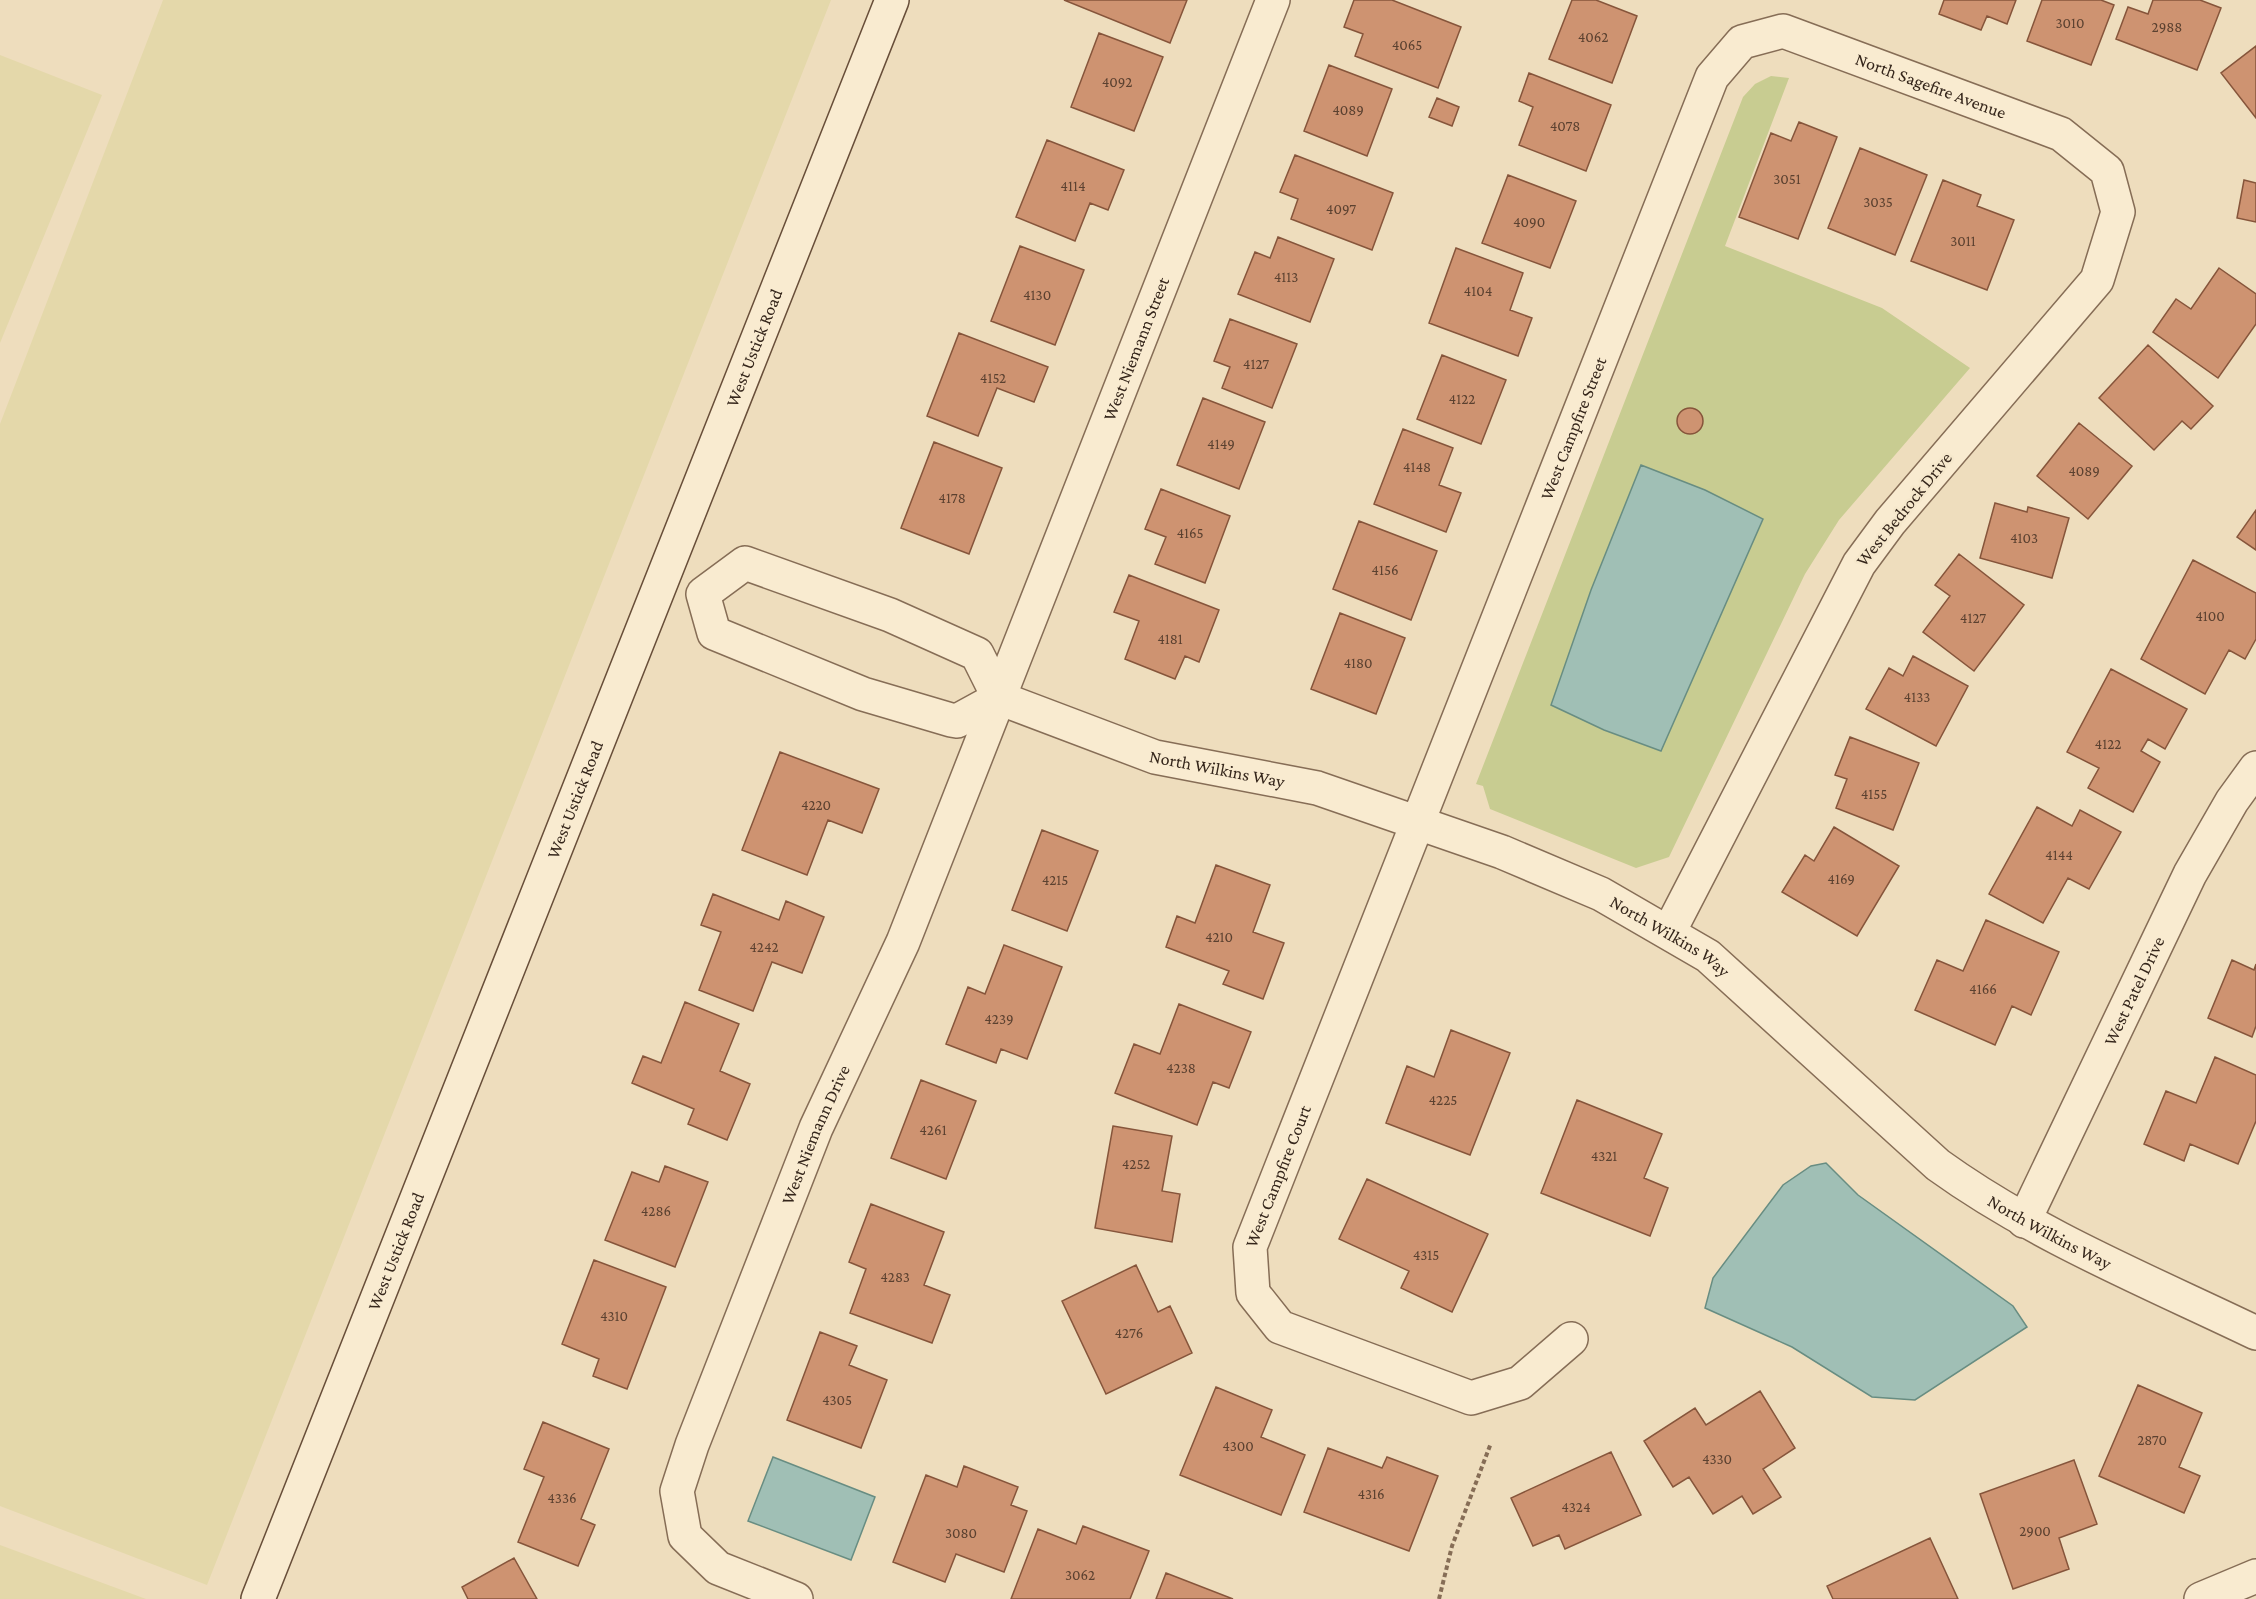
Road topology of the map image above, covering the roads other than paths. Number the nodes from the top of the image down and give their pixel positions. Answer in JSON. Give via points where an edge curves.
{"nodes":[{"id":1,"x":892,"y":0,"type":"edge"},
{"id":2,"x":1272,"y":0,"type":"edge"},
{"id":3,"x":1742,"y":42,"type":"joint"},
{"id":4,"x":2107,"y":171,"type":"joint"},
{"id":5,"x":662,"y":580,"type":"junction"},
{"id":6,"x":703,"y":594,"type":"junction"},
{"id":7,"x":999,"y":698,"type":"junction"},
{"id":8,"x":2256,"y":768,"type":"edge"},
{"id":9,"x":1416,"y":822,"type":"junction"},
{"id":10,"x":1669,"y":932,"type":"junction"},
{"id":11,"x":2024,"y":1221,"type":"junction"},
{"id":12,"x":2256,"y":1333,"type":"edge"},
{"id":13,"x":1571,"y":1339,"type":"dead end"},
{"id":14,"x":2256,"y":1576,"type":"edge"},
{"id":15,"x":258,"y":1599,"type":"edge"},
{"id":16,"x":796,"y":1599,"type":"edge"},
{"id":17,"x":2201,"y":1599,"type":"edge"}],
"edges":[{"from":1,"to":5,"type":"street","name":"West Ustick Road"},
{"from":2,"to":7,"type":"street","name":"West Niemann Street"},
{"from":3,"to":4,"type":"street","name":"North Sagefire Avenue","via":[[1783,31],[2061,134]]},
{"from":3,"to":9,"type":"street","name":"West Campfire Street","via":[[1712,77]]},
{"from":4,"to":10,"type":"street","name":"West Bedrock Drive","via":[[2118,212],[2097,280],[1890,522],[1859,564]]},
{"from":5,"to":6,"type":"street"},
{"from":5,"to":15,"type":"street","name":"West Ustick Road"},
{"from":6,"to":7,"type":"street","via":[[714,633],[863,694],[957,721]]},
{"from":6,"to":7,"type":"street","via":[[745,563],[776,573],[890,615],[977,654]]},
{"from":7,"to":9,"type":"street","name":"North Wilkins Way","via":[[1155,757],[1317,788]]},
{"from":7,"to":16,"type":"street","name":"West Niemann Drive","via":[[903,942],[816,1128],[677,1491],[685,1536],[718,1568]]},
{"from":8,"to":11,"type":"street","name":"West Patel Drive","via":[[2190,874]]},
{"from":9,"to":10,"type":"street","name":"North Wilkins Way","via":[[1502,852],[1601,894]]},
{"from":9,"to":13,"type":"street","name":"West Campfire Court","via":[[1250,1247],[1253,1293],[1280,1327],[1471,1398],[1520,1383]]},
{"from":10,"to":11,"type":"street","name":"North Wilkins Way","via":[[1708,956],[1938,1165]]},
{"from":11,"to":12,"type":"street","name":"North Wilkins Way"},
{"from":14,"to":17,"type":"street"}]}
